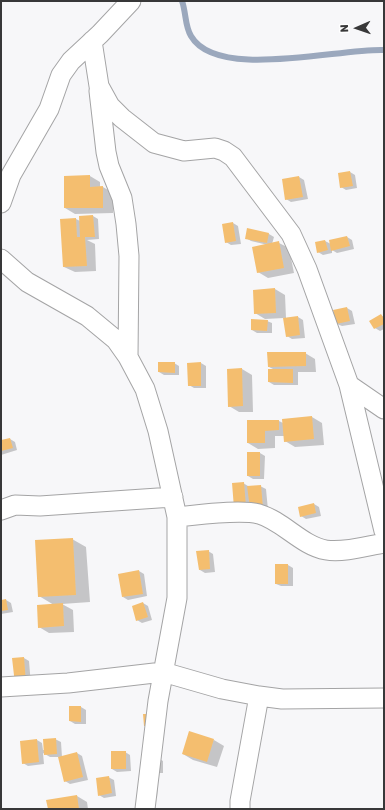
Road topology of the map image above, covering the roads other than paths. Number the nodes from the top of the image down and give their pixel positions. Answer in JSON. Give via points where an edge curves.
{"nodes":[{"id":1,"x":131,"y":1,"type":"edge"},
{"id":2,"x":92,"y":41,"type":"junction"},
{"id":3,"x":99,"y":86,"type":"junction"},
{"id":4,"x":1,"y":203,"type":"edge"},
{"id":5,"x":1,"y":259,"type":"edge"},
{"id":6,"x":128,"y":357,"type":"junction"},
{"id":7,"x":349,"y":385,"type":"junction"},
{"id":8,"x":384,"y":409,"type":"edge"},
{"id":9,"x":173,"y":497,"type":"junction"},
{"id":10,"x":1,"y":510,"type":"edge"},
{"id":11,"x":177,"y":517,"type":"junction"},
{"id":12,"x":383,"y":522,"type":"edge"},
{"id":13,"x":384,"y":543,"type":"edge"},
{"id":14,"x":163,"y":672,"type":"junction"},
{"id":15,"x":1,"y":687,"type":"edge"},
{"id":16,"x":259,"y":696,"type":"junction"},
{"id":17,"x":384,"y":698,"type":"edge"},
{"id":18,"x":144,"y":809,"type":"edge"},
{"id":19,"x":240,"y":809,"type":"edge"}],
"edges":[{"from":1,"to":2,"type":"street"},
{"from":2,"to":3,"type":"street"},
{"from":2,"to":4,"type":"street","via":[[71,61],[61,75],[49,109],[11,175]]},
{"from":3,"to":6,"type":"street","via":[[106,152],[122,198],[126,224],[129,256]]},
{"from":3,"to":7,"type":"street","via":[[110,106],[154,143],[184,151],[215,148],[233,157],[291,234],[307,269]]},
{"from":5,"to":6,"type":"street","via":[[27,282],[87,316],[116,340]]},
{"from":6,"to":9,"type":"street","via":[[145,389],[158,431]]},
{"from":7,"to":8,"type":"street"},
{"from":7,"to":12,"type":"street"},
{"from":9,"to":10,"type":"street","via":[[40,506],[15,505]]},
{"from":9,"to":11,"type":"street"},
{"from":11,"to":13,"type":"street","via":[[242,512],[258,514],[270,518],[326,550]]},
{"from":11,"to":14,"type":"street","via":[[177,598]]},
{"from":14,"to":15,"type":"street","via":[[68,683]]},
{"from":14,"to":16,"type":"street","via":[[222,689]]},
{"from":14,"to":18,"type":"street"},
{"from":16,"to":17,"type":"street","via":[[282,699]]},
{"from":16,"to":19,"type":"street"}]}
